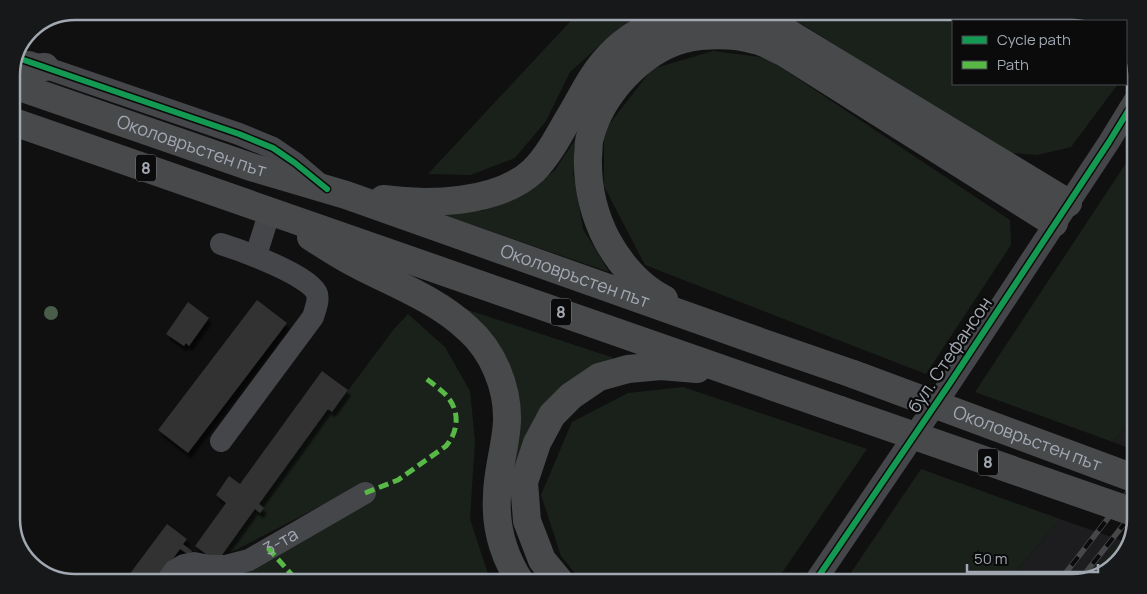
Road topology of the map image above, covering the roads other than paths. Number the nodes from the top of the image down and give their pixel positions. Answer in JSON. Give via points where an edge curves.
{"nodes":[{"id":1,"x":666,"y":20,"type":"edge"},
{"id":2,"x":760,"y":20,"type":"edge"},
{"id":3,"x":23,"y":60,"type":"edge"},
{"id":4,"x":45,"y":67,"type":"junction"},
{"id":5,"x":21,"y":69,"type":"edge"},
{"id":6,"x":20,"y":87,"type":"edge"},
{"id":7,"x":1127,"y":113,"type":"edge"},
{"id":8,"x":20,"y":124,"type":"edge"},
{"id":9,"x":337,"y":192,"type":"junction"},
{"id":10,"x":276,"y":213,"type":"junction"},
{"id":11,"x":1061,"y":213,"type":"junction"},
{"id":12,"x":221,"y":244,"type":"dead end"},
{"id":13,"x":256,"y":255,"type":"junction"},
{"id":14,"x":769,"y":345,"type":"junction"},
{"id":15,"x":753,"y":379,"type":"junction"},
{"id":16,"x":220,"y":441,"type":"dead end"},
{"id":17,"x":1127,"y":476,"type":"edge"},
{"id":18,"x":365,"y":493,"type":"dead end"},
{"id":19,"x":1127,"y":510,"type":"edge"},
{"id":20,"x":172,"y":574,"type":"edge"},
{"id":21,"x":515,"y":574,"type":"edge"},
{"id":22,"x":554,"y":574,"type":"edge"},
{"id":23,"x":820,"y":574,"type":"edge"}],
"edges":[{"from":1,"to":9,"type":"highway","via":[[628,39],[608,56],[547,154],[532,172],[499,191],[469,199],[399,201]]},
{"from":2,"to":11,"type":"highway","via":[[775,25]]},
{"from":3,"to":4,"type":"street"},
{"from":4,"to":5,"type":"highway"},
{"from":4,"to":9,"type":"street","via":[[273,148]]},
{"from":6,"to":9,"type":"highway","name":"Околовръстен път","number":"8","via":[[251,167]]},
{"from":7,"to":11,"type":"street","name":"бул. Стефансон"},
{"from":8,"to":10,"type":"highway","name":"Околовръстен път","number":"8"},
{"from":9,"to":14,"type":"highway","name":"Околовръстен път","number":"8"},
{"from":10,"to":13,"type":"street"},
{"from":10,"to":15,"type":"highway","name":"Околовръстен път","number":"8"},
{"from":10,"to":21,"type":"highway","via":[[334,252],[435,303],[469,329],[491,357],[504,389],[507,421],[496,497],[499,536]]},
{"from":11,"to":14,"type":"highway","via":[[783,52],[756,40],[717,35],[684,40],[663,48],[623,77],[596,119],[589,138],[588,163],[588,187],[594,209],[615,255],[631,274],[662,298]]},
{"from":11,"to":23,"type":"street","name":"бул. Стефансон"},
{"from":12,"to":13,"type":"street"},
{"from":13,"to":16,"type":"street","via":[[310,284],[317,294],[317,306],[313,316]]},
{"from":14,"to":17,"type":"highway","name":"Околовръстен път","number":"8","bridge":true},
{"from":15,"to":19,"type":"highway","name":"Околовръстен път","number":"8","bridge":true},
{"from":15,"to":22,"type":"highway","via":[[688,368],[628,369],[598,377],[571,396],[552,416],[537,442],[524,482],[527,521],[542,560]]},
{"from":18,"to":20,"type":"street","name":"3-та","via":[[248,560],[226,566],[194,563],[184,565]]}]}
